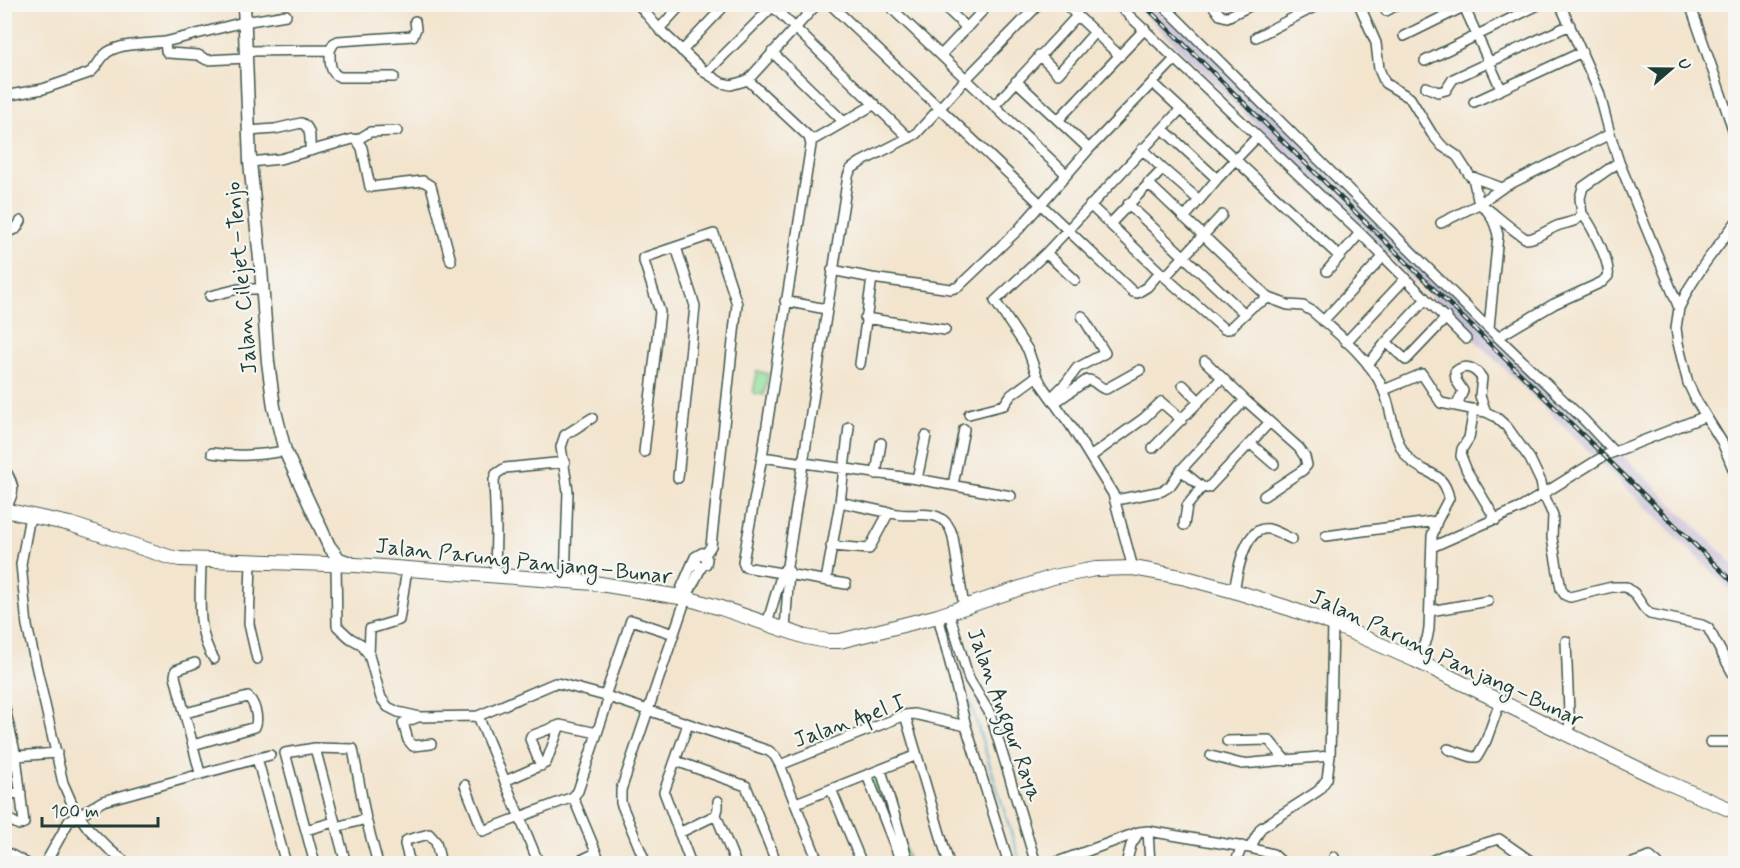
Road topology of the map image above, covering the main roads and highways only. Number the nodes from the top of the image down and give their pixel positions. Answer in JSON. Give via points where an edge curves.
{"nodes":[{"id":1,"x":244,"y":4,"type":"edge"},
{"id":2,"x":5,"y":510,"type":"edge"},
{"id":3,"x":324,"y":537,"type":"junction"},
{"id":4,"x":310,"y":562,"type":"junction"},
{"id":5,"x":356,"y":565,"type":"junction"},
{"id":6,"x":1736,"y":812,"type":"edge"}],
"edges":[{"from":1,"to":3,"type":"main road","name":"Jalan Cilejet–Tenjo","via":[[250,162],[274,406],[285,451]]},
{"from":2,"to":4,"type":"main road","name":"Jalan Parung Panjang–Bunar","via":[[70,524],[168,557]]},
{"from":3,"to":4,"type":"main road","via":[[323,556]]},
{"from":3,"to":5,"type":"main road","name":"Jalan Cilejet–Tenjo","via":[[339,559]]},
{"from":4,"to":5,"type":"main road","name":"Jalan Parung Panjang–Bunar"},
{"from":5,"to":6,"type":"main road","name":"Jalan Parung Panjang–Bunar","via":[[594,584],[682,597],[827,641],[943,614],[1053,576],[1133,568],[1234,591],[1333,624]]}]}
